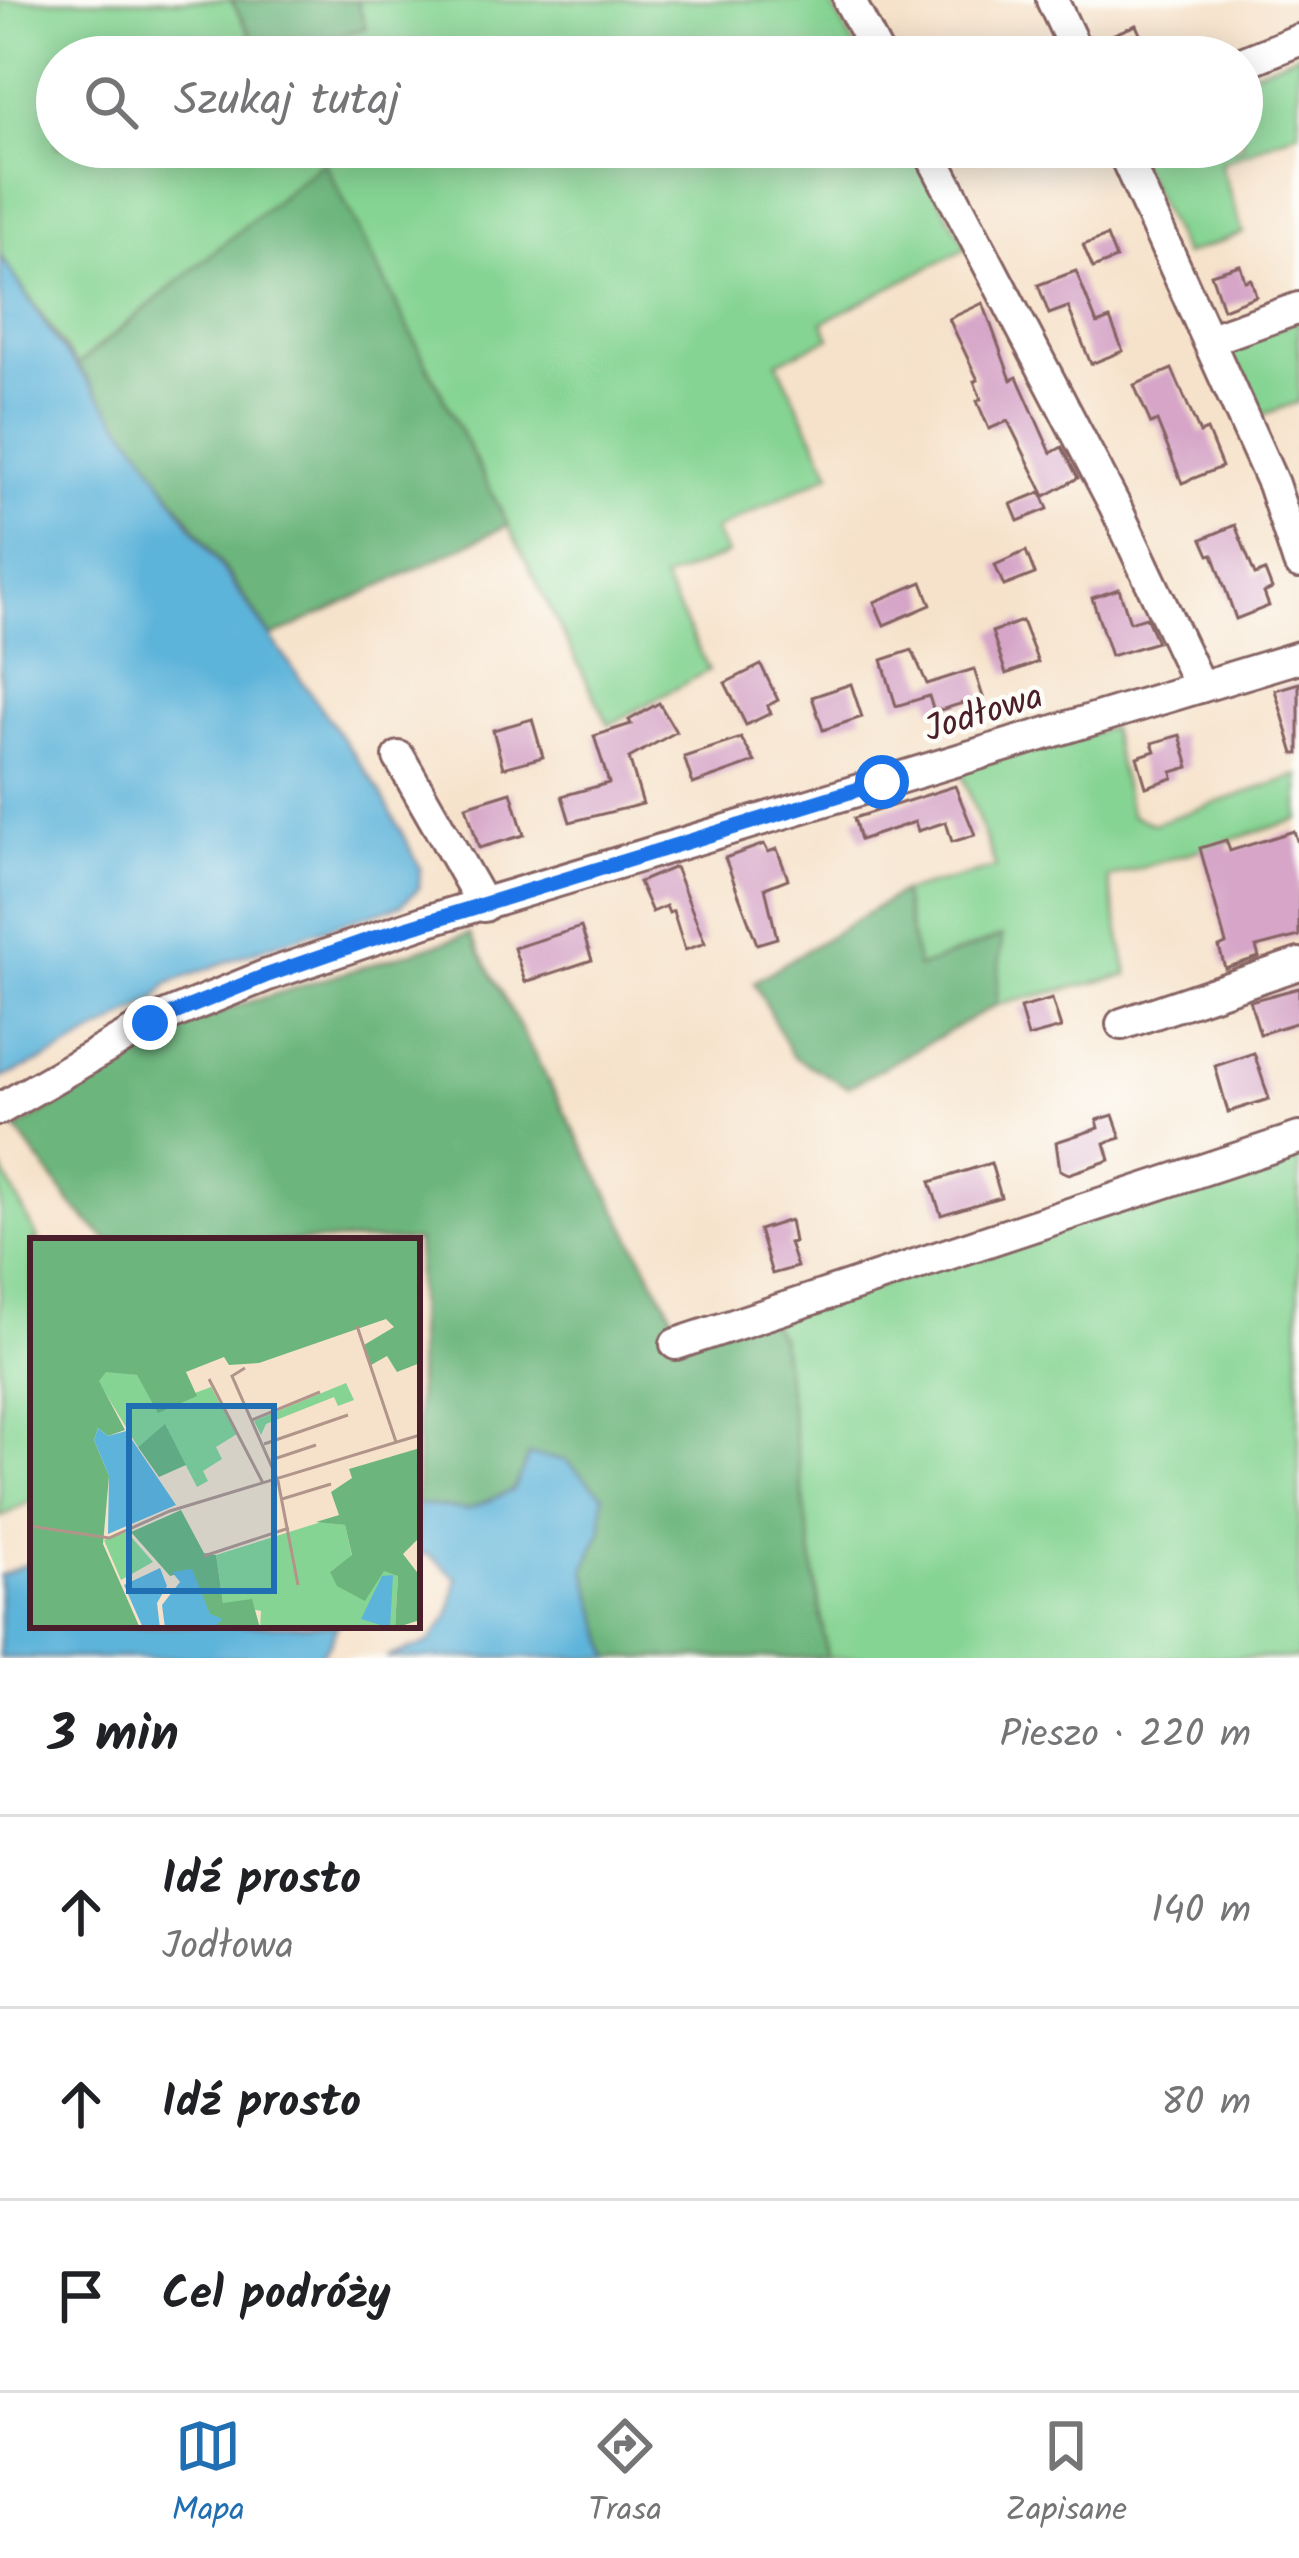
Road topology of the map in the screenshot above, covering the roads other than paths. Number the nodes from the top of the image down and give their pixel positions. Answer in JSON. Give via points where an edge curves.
{"nodes":[{"id":1,"x":850,"y":0,"type":"edge"},
{"id":2,"x":1052,"y":0,"type":"edge"},
{"id":3,"x":868,"y":36,"type":"edge"},
{"id":4,"x":1069,"y":36,"type":"edge"},
{"id":5,"x":1299,"y":40,"type":"edge"},
{"id":6,"x":1263,"y":55,"type":"edge"},
{"id":7,"x":938,"y":168,"type":"edge"},
{"id":8,"x":1130,"y":168,"type":"edge"},
{"id":9,"x":1299,"y":308,"type":"edge"},
{"id":10,"x":1208,"y":340,"type":"junction"},
{"id":11,"x":1286,"y":480,"type":"edge"},
{"id":12,"x":1299,"y":562,"type":"edge"},
{"id":13,"x":1299,"y":657,"type":"edge"},
{"id":14,"x":1200,"y":687,"type":"junction"},
{"id":15,"x":399,"y":757,"type":"dead end"},
{"id":16,"x":484,"y":906,"type":"junction"},
{"id":17,"x":1299,"y":964,"type":"edge"},
{"id":18,"x":1122,"y":1024,"type":"dead end"},
{"id":19,"x":0,"y":1109,"type":"edge"},
{"id":20,"x":1299,"y":1138,"type":"edge"},
{"id":21,"x":676,"y":1343,"type":"dead end"}],
"edges":[{"from":1,"to":3,"type":"street"},
{"from":2,"to":4,"type":"street"},
{"from":5,"to":6,"type":"street"},
{"from":7,"to":14,"type":"street"},
{"from":8,"to":10,"type":"street"},
{"from":9,"to":10,"type":"street"},
{"from":10,"to":11,"type":"street"},
{"from":11,"to":12,"type":"street"},
{"from":13,"to":14,"type":"street","name":"Jodłowa"},
{"from":14,"to":16,"type":"street","name":"Jodłowa"},
{"from":15,"to":16,"type":"street"},
{"from":16,"to":19,"type":"street","name":"Jodłowa","via":[[265,976],[150,1023]]},
{"from":17,"to":18,"type":"street"},
{"from":20,"to":21,"type":"street"}]}
